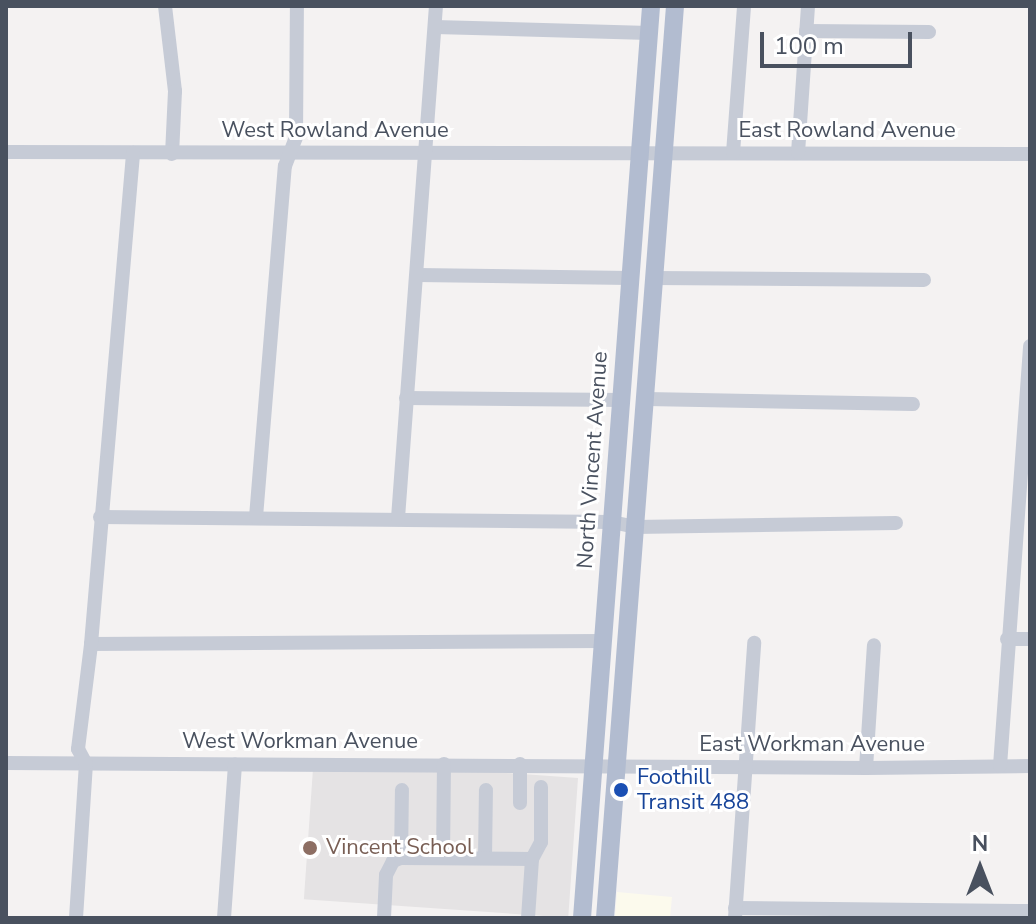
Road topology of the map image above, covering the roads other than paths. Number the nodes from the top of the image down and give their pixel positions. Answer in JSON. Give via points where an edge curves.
{"nodes":[{"id":1,"x":165,"y":6,"type":"edge"},
{"id":2,"x":297,"y":6,"type":"edge"},
{"id":3,"x":436,"y":6,"type":"edge"},
{"id":4,"x":651,"y":6,"type":"edge"},
{"id":5,"x":675,"y":6,"type":"edge"},
{"id":6,"x":744,"y":6,"type":"edge"},
{"id":7,"x":808,"y":6,"type":"edge"},
{"id":8,"x":435,"y":27,"type":"junction"},
{"id":9,"x":806,"y":31,"type":"junction"},
{"id":10,"x":929,"y":32,"type":"dead end"},
{"id":11,"x":649,"y":33,"type":"junction"},
{"id":12,"x":664,"y":151,"type":"junction"},
{"id":13,"x":6,"y":152,"type":"edge"},
{"id":14,"x":639,"y":152,"type":"junction"},
{"id":15,"x":133,"y":153,"type":"junction"},
{"id":16,"x":291,"y":153,"type":"junction"},
{"id":17,"x":733,"y":153,"type":"junction"},
{"id":18,"x":798,"y":153,"type":"junction"},
{"id":19,"x":172,"y":154,"type":"junction"},
{"id":20,"x":425,"y":154,"type":"junction"},
{"id":21,"x":1030,"y":154,"type":"edge"},
{"id":22,"x":418,"y":275,"type":"junction"},
{"id":23,"x":629,"y":278,"type":"junction"},
{"id":24,"x":654,"y":278,"type":"junction"},
{"id":25,"x":924,"y":280,"type":"dead end"},
{"id":26,"x":1030,"y":346,"type":"edge"},
{"id":27,"x":406,"y":398,"type":"junction"},
{"id":28,"x":647,"y":399,"type":"junction"},
{"id":29,"x":623,"y":400,"type":"junction"},
{"id":30,"x":913,"y":404,"type":"dead end"},
{"id":31,"x":100,"y":517,"type":"junction"},
{"id":32,"x":256,"y":517,"type":"junction"},
{"id":33,"x":398,"y":518,"type":"junction"},
{"id":34,"x":612,"y":522,"type":"junction"},
{"id":35,"x":896,"y":523,"type":"dead end"},
{"id":36,"x":635,"y":527,"type":"junction"},
{"id":37,"x":1007,"y":639,"type":"junction"},
{"id":38,"x":1030,"y":639,"type":"edge"},
{"id":39,"x":602,"y":641,"type":"junction"},
{"id":40,"x":754,"y":643,"type":"dead end"},
{"id":41,"x":91,"y":644,"type":"junction"},
{"id":42,"x":874,"y":645,"type":"dead end"},
{"id":43,"x":6,"y":763,"type":"edge"},
{"id":44,"x":86,"y":764,"type":"junction"},
{"id":45,"x":235,"y":764,"type":"junction"},
{"id":46,"x":444,"y":764,"type":"junction"},
{"id":47,"x":520,"y":764,"type":"junction"},
{"id":48,"x":594,"y":764,"type":"junction"},
{"id":49,"x":614,"y":764,"type":"junction"},
{"id":50,"x":1000,"y":766,"type":"junction"},
{"id":51,"x":1030,"y":766,"type":"edge"},
{"id":52,"x":745,"y":767,"type":"junction"},
{"id":53,"x":866,"y":768,"type":"junction"},
{"id":54,"x":541,"y":787,"type":"dead end"},
{"id":55,"x":402,"y":790,"type":"dead end"},
{"id":56,"x":486,"y":790,"type":"dead end"},
{"id":57,"x":520,"y":803,"type":"dead end"},
{"id":58,"x":401,"y":858,"type":"junction"},
{"id":59,"x":443,"y":858,"type":"junction"},
{"id":60,"x":485,"y":858,"type":"junction"},
{"id":61,"x":532,"y":859,"type":"junction"},
{"id":62,"x":1030,"y":911,"type":"edge"},
{"id":63,"x":735,"y":913,"type":"edge"},
{"id":64,"x":76,"y":918,"type":"edge"},
{"id":65,"x":224,"y":918,"type":"edge"},
{"id":66,"x":384,"y":918,"type":"edge"},
{"id":67,"x":528,"y":918,"type":"edge"},
{"id":68,"x":582,"y":918,"type":"edge"},
{"id":69,"x":605,"y":918,"type":"edge"}],
"edges":[{"from":1,"to":19,"type":"street","via":[[174,69]]},
{"from":2,"to":16,"type":"street","via":[[296,137]]},
{"from":3,"to":8,"type":"street"},
{"from":4,"to":11,"type":"main road","name":"North Vincent Avenue"},
{"from":5,"to":12,"type":"main road"},
{"from":6,"to":17,"type":"street"},
{"from":7,"to":9,"type":"street"},
{"from":8,"to":11,"type":"street"},
{"from":8,"to":20,"type":"street"},
{"from":9,"to":10,"type":"street"},
{"from":9,"to":18,"type":"street"},
{"from":11,"to":14,"type":"main road","name":"North Vincent Avenue"},
{"from":12,"to":14,"type":"street","name":"West Rowland Avenue"},
{"from":12,"to":17,"type":"street","name":"East Rowland Avenue"},
{"from":12,"to":24,"type":"main road"},
{"from":13,"to":15,"type":"street","name":"West Rowland Avenue"},
{"from":14,"to":20,"type":"street","name":"West Rowland Avenue"},
{"from":14,"to":23,"type":"main road","name":"North Vincent Avenue"},
{"from":15,"to":19,"type":"street","name":"West Rowland Avenue"},
{"from":15,"to":31,"type":"street"},
{"from":16,"to":19,"type":"street","name":"West Rowland Avenue"},
{"from":16,"to":20,"type":"street","name":"West Rowland Avenue"},
{"from":16,"to":32,"type":"street","via":[[285,166]]},
{"from":17,"to":18,"type":"street","name":"East Rowland Avenue"},
{"from":18,"to":21,"type":"street","name":"East Rowland Avenue"},
{"from":20,"to":22,"type":"street"},
{"from":22,"to":23,"type":"street"},
{"from":22,"to":27,"type":"street"},
{"from":23,"to":29,"type":"main road","name":"North Vincent Avenue"},
{"from":24,"to":25,"type":"street"},
{"from":24,"to":28,"type":"main road"},
{"from":26,"to":37,"type":"street"},
{"from":27,"to":29,"type":"street"},
{"from":27,"to":33,"type":"street"},
{"from":28,"to":30,"type":"street"},
{"from":28,"to":36,"type":"main road"},
{"from":29,"to":34,"type":"main road","name":"North Vincent Avenue"},
{"from":31,"to":32,"type":"street"},
{"from":31,"to":41,"type":"street"},
{"from":32,"to":33,"type":"street"},
{"from":33,"to":34,"type":"street"},
{"from":34,"to":36,"type":"street"},
{"from":34,"to":39,"type":"main road","name":"North Vincent Avenue"},
{"from":35,"to":36,"type":"street"},
{"from":36,"to":49,"type":"main road"},
{"from":37,"to":38,"type":"street"},
{"from":37,"to":50,"type":"street"},
{"from":39,"to":41,"type":"street"},
{"from":39,"to":48,"type":"main road","name":"North Vincent Avenue"},
{"from":40,"to":52,"type":"street"},
{"from":41,"to":44,"type":"street","via":[[78,749]]},
{"from":42,"to":53,"type":"street"},
{"from":43,"to":44,"type":"street","name":"West Workman Avenue"},
{"from":44,"to":45,"type":"street","name":"West Workman Avenue"},
{"from":44,"to":64,"type":"street"},
{"from":45,"to":46,"type":"street","name":"West Workman Avenue"},
{"from":45,"to":65,"type":"street"},
{"from":46,"to":47,"type":"street","name":"West Workman Avenue"},
{"from":46,"to":59,"type":"street"},
{"from":47,"to":48,"type":"street","name":"West Workman Avenue"},
{"from":47,"to":57,"type":"street"},
{"from":48,"to":49,"type":"street","name":"East Workman Avenue"},
{"from":48,"to":68,"type":"main road","name":"North Vincent Avenue"},
{"from":49,"to":52,"type":"street","name":"East Workman Avenue"},
{"from":49,"to":69,"type":"main road"},
{"from":50,"to":51,"type":"street","name":"East Workman Avenue"},
{"from":50,"to":53,"type":"street","name":"East Workman Avenue"},
{"from":52,"to":53,"type":"street","name":"East Workman Avenue"},
{"from":52,"to":63,"type":"street"},
{"from":54,"to":61,"type":"street","via":[[541,842]]},
{"from":55,"to":58,"type":"street"},
{"from":56,"to":60,"type":"street"},
{"from":58,"to":59,"type":"street"},
{"from":58,"to":66,"type":"street","via":[[393,861],[386,875]]},
{"from":59,"to":60,"type":"street"},
{"from":60,"to":61,"type":"street"},
{"from":61,"to":67,"type":"street"},
{"from":62,"to":63,"type":"street"}]}
